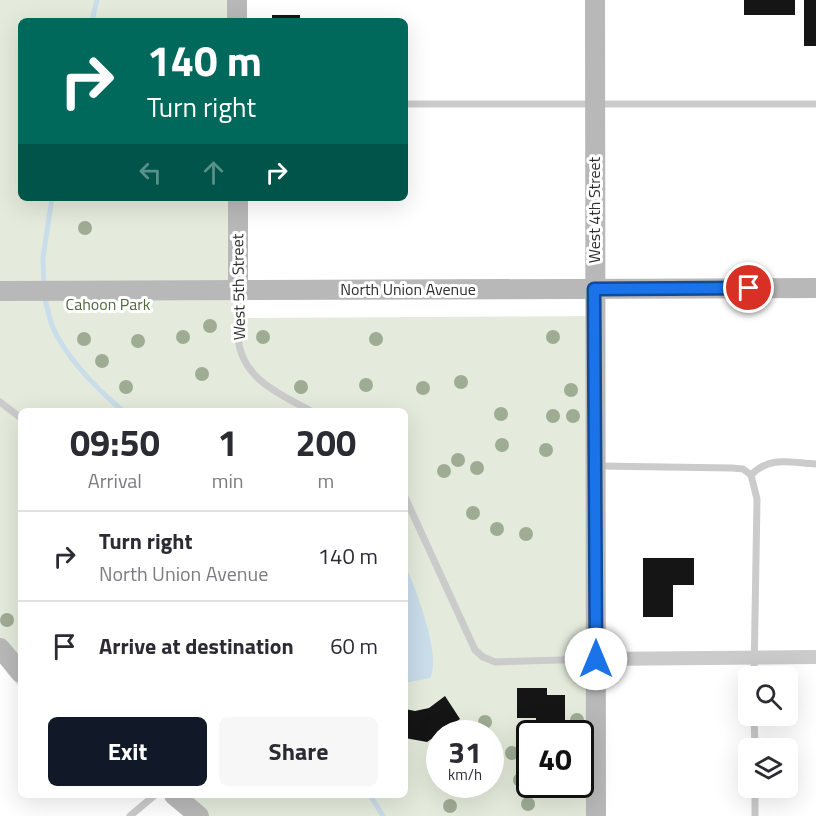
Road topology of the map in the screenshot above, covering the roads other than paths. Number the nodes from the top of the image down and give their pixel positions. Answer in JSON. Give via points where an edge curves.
{"nodes":[{"id":1,"x":237,"y":0,"type":"edge"},
{"id":2,"x":595,"y":0,"type":"edge"},
{"id":3,"x":237,"y":18,"type":"edge"},
{"id":4,"x":408,"y":104,"type":"edge"},
{"id":5,"x":595,"y":104,"type":"junction"},
{"id":6,"x":816,"y":104,"type":"edge"},
{"id":7,"x":237,"y":201,"type":"edge"},
{"id":8,"x":816,"y":288,"type":"edge"},
{"id":9,"x":594,"y":289,"type":"junction"},
{"id":10,"x":238,"y":290,"type":"junction"},
{"id":11,"x":7,"y":291,"type":"edge"},
{"id":12,"x":0,"y":402,"type":"edge"},
{"id":13,"x":306,"y":408,"type":"edge"},
{"id":14,"x":18,"y":416,"type":"edge"},
{"id":15,"x":816,"y":464,"type":"edge"},
{"id":16,"x":595,"y":466,"type":"junction"},
{"id":17,"x":752,"y":475,"type":"junction"},
{"id":18,"x":408,"y":504,"type":"edge"},
{"id":19,"x":0,"y":648,"type":"edge"},
{"id":20,"x":816,"y":657,"type":"edge"},
{"id":21,"x":754,"y":658,"type":"junction"},
{"id":22,"x":596,"y":659,"type":"junction"},
{"id":23,"x":754,"y":666,"type":"edge"},
{"id":24,"x":11,"y":667,"type":"edge"},
{"id":25,"x":151,"y":798,"type":"edge"},
{"id":26,"x":178,"y":798,"type":"edge"},
{"id":27,"x":755,"y":798,"type":"edge"},
{"id":28,"x":130,"y":816,"type":"edge"},
{"id":29,"x":199,"y":816,"type":"edge"},
{"id":30,"x":596,"y":816,"type":"edge"},
{"id":31,"x":755,"y":816,"type":"edge"}],
"edges":[{"from":1,"to":3,"type":"street"},
{"from":2,"to":5,"type":"street","name":"West 4th Street"},
{"from":4,"to":5,"type":"lane"},
{"from":5,"to":6,"type":"lane"},
{"from":5,"to":9,"type":"street","name":"West 4th Street"},
{"from":7,"to":10,"type":"street","name":"West 5th Street"},
{"from":8,"to":9,"type":"street","name":"North Union Avenue"},
{"from":9,"to":10,"type":"street","name":"North Union Avenue"},
{"from":9,"to":16,"type":"street","name":"West 4th Street"},
{"from":10,"to":11,"type":"street","name":"North Union Avenue"},
{"from":10,"to":13,"type":"lane","name":"West 5th Street","via":[[242,357],[265,385]]},
{"from":12,"to":14,"type":"lane"},
{"from":15,"to":17,"type":"lane","via":[[773,461]]},
{"from":16,"to":17,"type":"lane","via":[[732,468]]},
{"from":16,"to":22,"type":"street","name":"West 4th Street"},
{"from":17,"to":21,"type":"lane","via":[[757,499]]},
{"from":18,"to":22,"type":"lane","via":[[475,650],[483,657],[495,662]]},
{"from":19,"to":24,"type":"street"},
{"from":20,"to":21,"type":"street"},
{"from":21,"to":22,"type":"street"},
{"from":21,"to":23,"type":"lane"},
{"from":22,"to":30,"type":"street","name":"West 4th Street"},
{"from":25,"to":28,"type":"lane"},
{"from":26,"to":29,"type":"street"},
{"from":27,"to":31,"type":"lane"}]}
